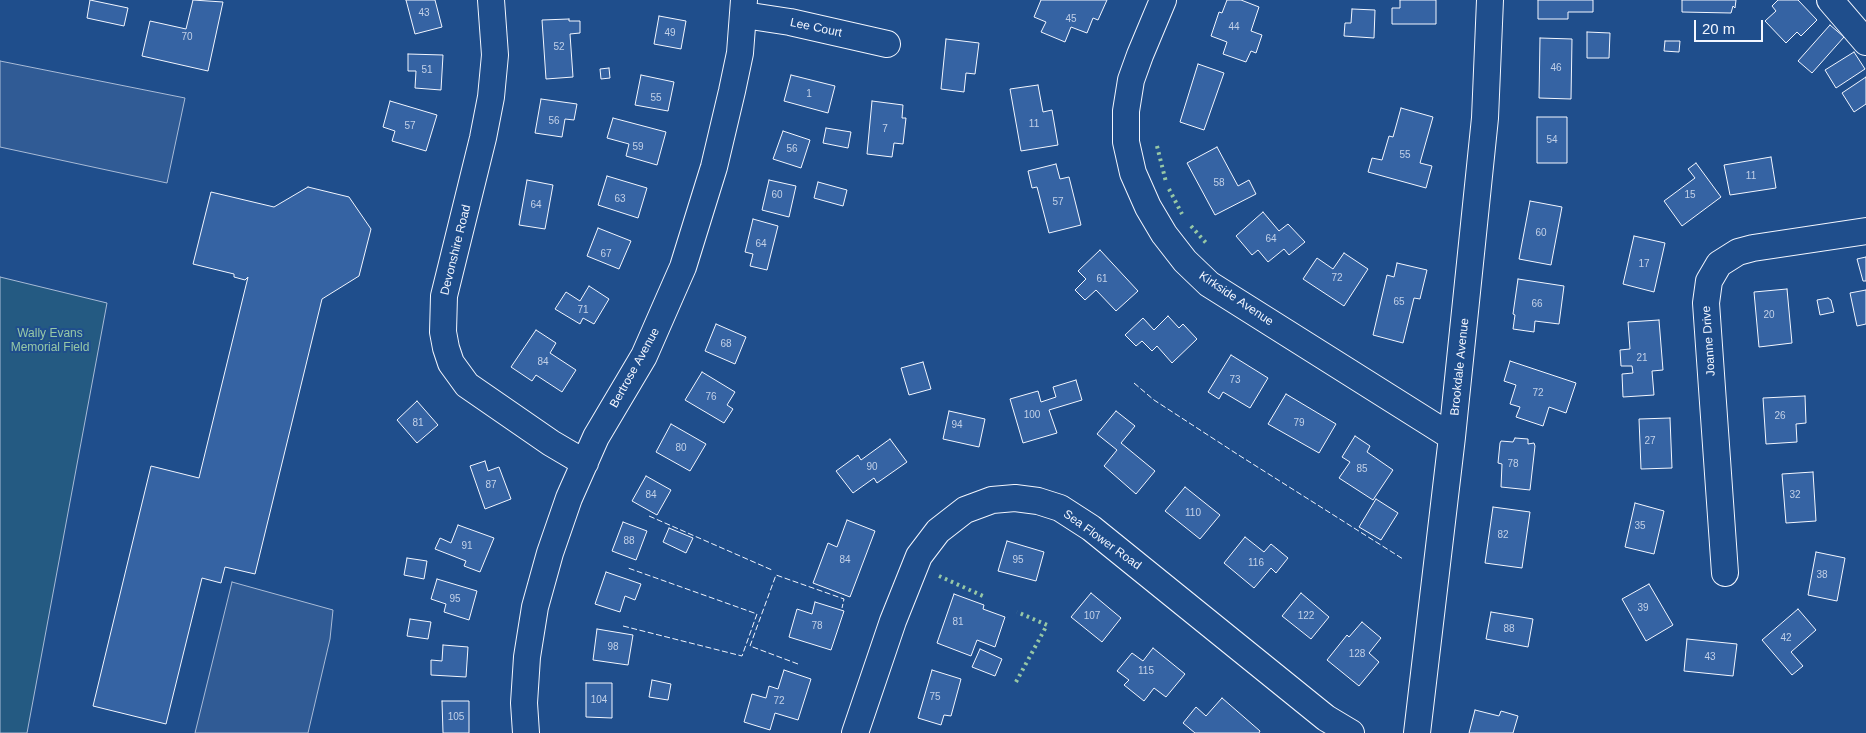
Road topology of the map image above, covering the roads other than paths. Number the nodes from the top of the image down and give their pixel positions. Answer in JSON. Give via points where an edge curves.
{"nodes":[{"id":1,"x":491,"y":0,"type":"edge"},
{"id":2,"x":1163,"y":0,"type":"edge"},
{"id":3,"x":1490,"y":0,"type":"edge"},
{"id":4,"x":1830,"y":0,"type":"edge"},
{"id":5,"x":744,"y":8,"type":"edge"},
{"id":6,"x":1866,"y":42,"type":"edge"},
{"id":7,"x":887,"y":44,"type":"dead end"},
{"id":8,"x":1866,"y":231,"type":"edge"},
{"id":9,"x":1452,"y":437,"type":"junction"},
{"id":10,"x":585,"y":463,"type":"junction"},
{"id":11,"x":1725,"y":573,"type":"dead end"},
{"id":12,"x":526,"y":733,"type":"edge"},
{"id":13,"x":855,"y":733,"type":"edge"},
{"id":14,"x":1351,"y":733,"type":"edge"},
{"id":15,"x":1417,"y":733,"type":"edge"}],
"edges":[{"from":1,"to":10,"type":"street","name":"Devonshire Road","via":[[495,55],[491,98],[444,296],[446,348],[458,375],[473,390]]},
{"from":2,"to":9,"type":"street","name":"Kirkside Avenue","via":[[1131,80],[1126,142],[1133,172],[1148,208],[1164,234],[1209,284]]},
{"from":3,"to":9,"type":"street","name":"Brookdale Avenue","via":[[1485,118]]},
{"from":4,"to":6,"type":"street"},
{"from":5,"to":7,"type":"street","name":"Lee Court"},
{"from":5,"to":10,"type":"street","name":"Bertrose Avenue","via":[[740,53],[730,100],[714,167],[683,267],[644,356],[596,437]]},
{"from":8,"to":11,"type":"street","name":"Joanne Drive","via":[[1738,252],[1719,264],[1709,280],[1706,303]]},
{"from":9,"to":15,"type":"street","name":"Brookdale Avenue"},
{"from":10,"to":12,"type":"street","name":"Bertrose Avenue","via":[[569,498],[535,607],[526,657]]},
{"from":13,"to":14,"type":"street","name":"Sea Flower Road","via":[[919,556],[938,531],[965,510],[992,500],[1015,498],[1060,508],[1091,528],[1326,718]]}]}
